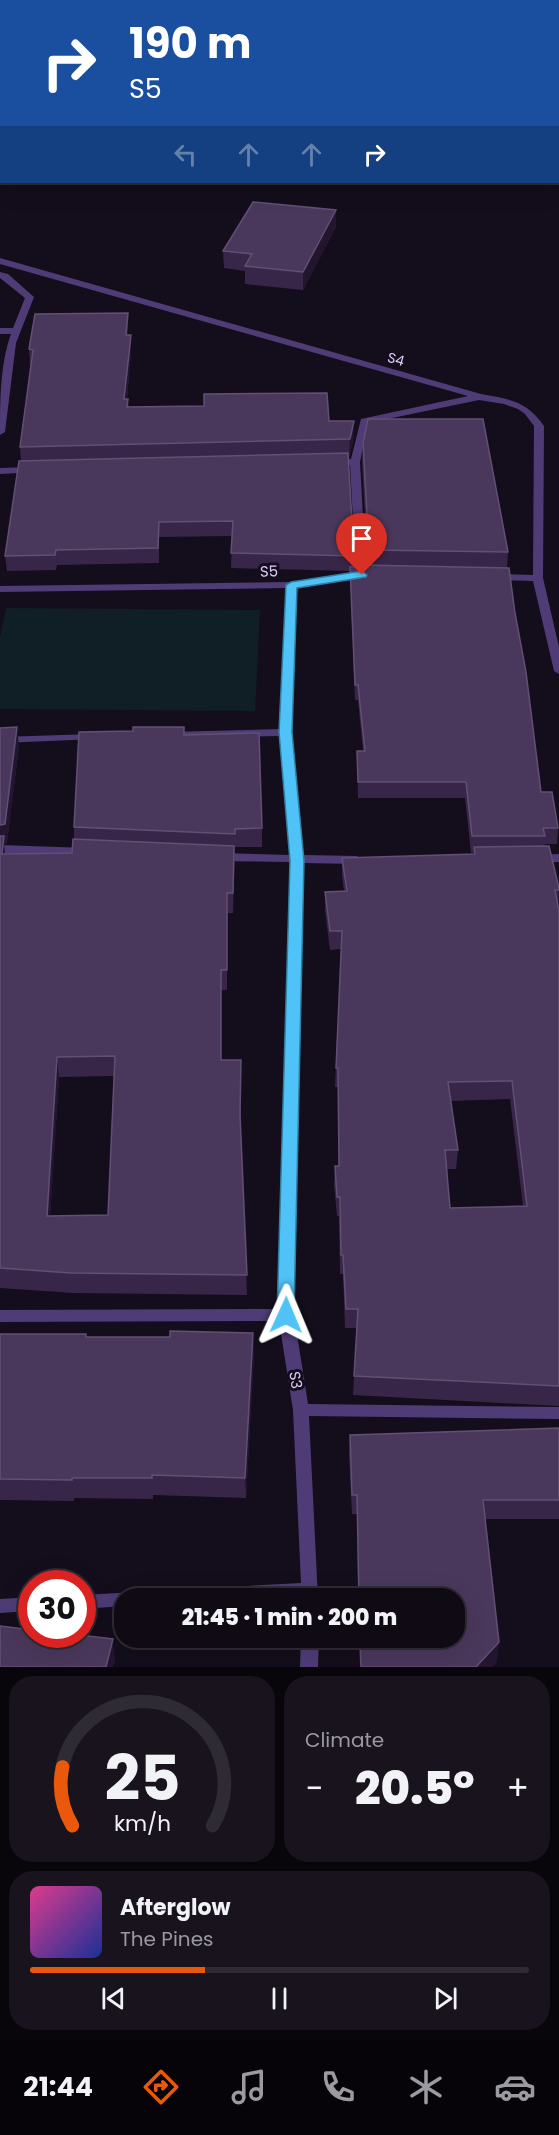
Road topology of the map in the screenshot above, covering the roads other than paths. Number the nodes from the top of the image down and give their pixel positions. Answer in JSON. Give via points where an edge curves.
{"nodes":[{"id":1,"x":0,"y":261,"type":"edge"},
{"id":2,"x":0,"y":275,"type":"edge"},
{"id":3,"x":0,"y":331,"type":"edge"},
{"id":4,"x":17,"y":331,"type":"junction"},
{"id":5,"x":3,"y":391,"type":"edge"},
{"id":6,"x":480,"y":396,"type":"junction"},
{"id":7,"x":0,"y":432,"type":"edge"},
{"id":8,"x":355,"y":462,"type":"junction"},
{"id":9,"x":320,"y":463,"type":"edge"},
{"id":10,"x":47,"y":470,"type":"edge"},
{"id":11,"x":0,"y":471,"type":"edge"},
{"id":12,"x":362,"y":575,"type":"junction"},
{"id":13,"x":373,"y":575,"type":"edge"},
{"id":14,"x":479,"y":577,"type":"edge"},
{"id":15,"x":538,"y":578,"type":"junction"},
{"id":16,"x":291,"y":585,"type":"junction"},
{"id":17,"x":0,"y":589,"type":"edge"},
{"id":18,"x":559,"y":671,"type":"edge"},
{"id":19,"x":286,"y":732,"type":"junction"},
{"id":20,"x":155,"y":735,"type":"edge"},
{"id":21,"x":107,"y":737,"type":"edge"},
{"id":22,"x":0,"y":740,"type":"edge"},
{"id":23,"x":0,"y":849,"type":"edge"},
{"id":24,"x":95,"y":852,"type":"edge"},
{"id":25,"x":202,"y":857,"type":"edge"},
{"id":26,"x":559,"y":858,"type":"edge"},
{"id":27,"x":523,"y":859,"type":"edge"},
{"id":28,"x":369,"y":860,"type":"edge"},
{"id":29,"x":297,"y":861,"type":"junction"},
{"id":30,"x":286,"y":1315,"type":"junction"},
{"id":31,"x":0,"y":1316,"type":"edge"},
{"id":32,"x":301,"y":1410,"type":"junction"},
{"id":33,"x":559,"y":1413,"type":"edge"},
{"id":34,"x":310,"y":1588,"type":"edge"},
{"id":35,"x":114,"y":1600,"type":"edge"},
{"id":36,"x":96,"y":1601,"type":"edge"},
{"id":37,"x":18,"y":1605,"type":"edge"},
{"id":38,"x":0,"y":1606,"type":"edge"},
{"id":39,"x":310,"y":1648,"type":"edge"},
{"id":40,"x":309,"y":1667,"type":"edge"}],
"edges":[{"from":1,"to":6,"type":"street","name":"S4"},
{"from":2,"to":4,"type":"street","via":[[30,297]]},
{"from":3,"to":4,"type":"street"},
{"from":4,"to":5,"type":"street"},
{"from":5,"to":7,"type":"street"},
{"from":6,"to":8,"type":"street","via":[[364,421]]},
{"from":6,"to":15,"type":"street","name":"S4","via":[[519,404],[539,426]]},
{"from":8,"to":9,"type":"street"},
{"from":8,"to":12,"type":"street"},
{"from":10,"to":11,"type":"street"},
{"from":12,"to":13,"type":"street","name":"S5"},
{"from":12,"to":16,"type":"street","name":"S5"},
{"from":14,"to":15,"type":"street"},
{"from":15,"to":18,"type":"street","name":"S4"},
{"from":16,"to":17,"type":"street","name":"S5"},
{"from":16,"to":19,"type":"street","name":"S3"},
{"from":19,"to":20,"type":"street"},
{"from":19,"to":29,"type":"street","name":"S3"},
{"from":21,"to":22,"type":"street"},
{"from":23,"to":24,"type":"street"},
{"from":25,"to":29,"type":"street"},
{"from":26,"to":27,"type":"street"},
{"from":28,"to":29,"type":"street"},
{"from":29,"to":30,"type":"street","name":"S3"},
{"from":30,"to":31,"type":"street"},
{"from":30,"to":32,"type":"street","name":"S3"},
{"from":32,"to":33,"type":"street"},
{"from":32,"to":34,"type":"street","name":"S3"},
{"from":35,"to":36,"type":"street"},
{"from":37,"to":38,"type":"street"},
{"from":39,"to":40,"type":"street"}]}
